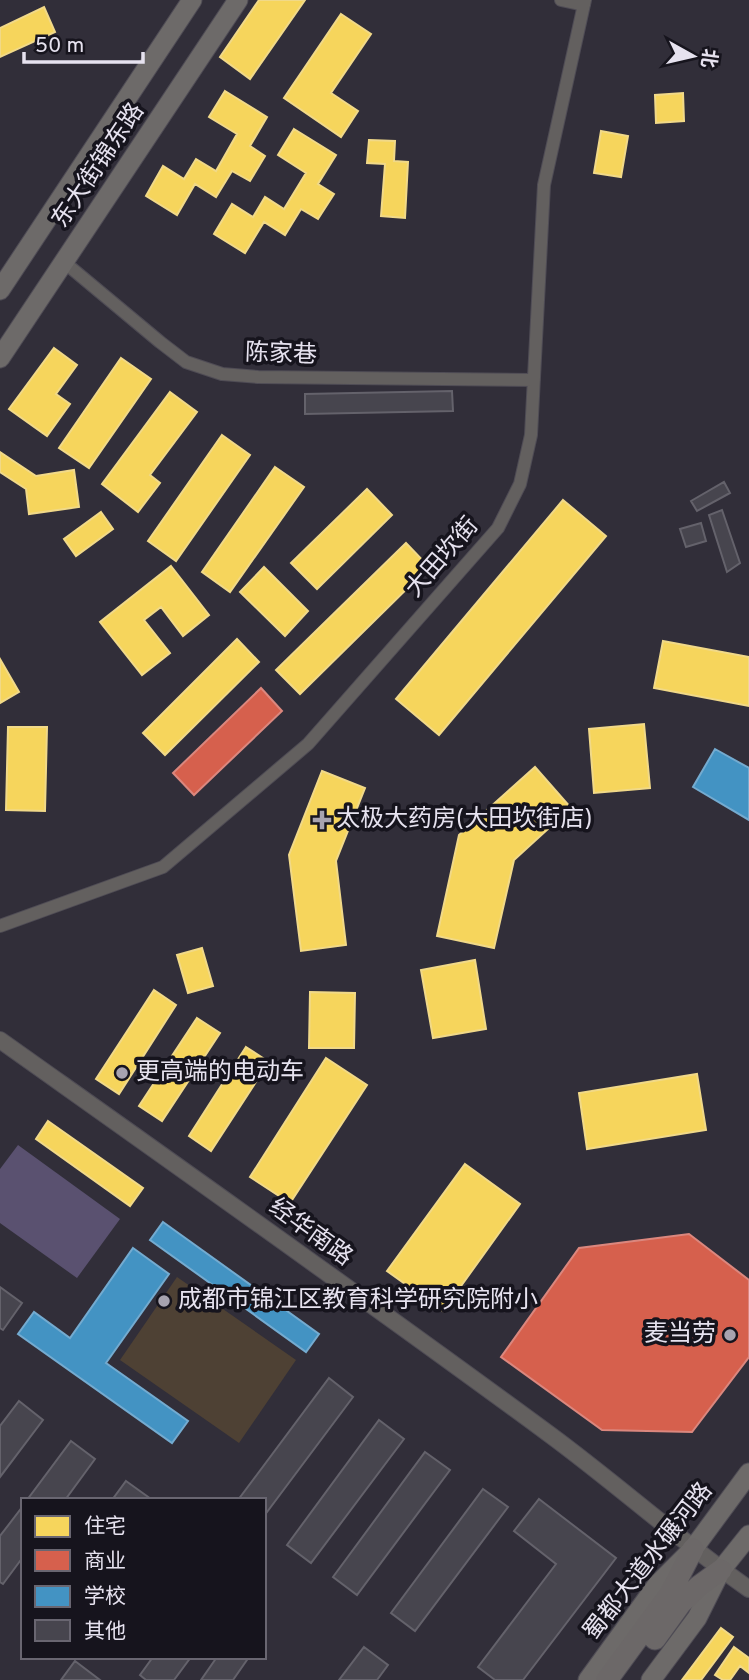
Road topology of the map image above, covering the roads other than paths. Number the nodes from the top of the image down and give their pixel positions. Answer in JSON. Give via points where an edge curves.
{"nodes":[{"id":1,"x":192,"y":0,"type":"edge"},
{"id":2,"x":238,"y":0,"type":"edge"},
{"id":3,"x":562,"y":0,"type":"edge"},
{"id":4,"x":585,"y":2,"type":"edge"},
{"id":5,"x":64,"y":262,"type":"junction"},
{"id":6,"x":0,"y":290,"type":"edge"},
{"id":7,"x":0,"y":358,"type":"edge"},
{"id":8,"x":534,"y":380,"type":"junction"},
{"id":9,"x":0,"y":926,"type":"edge"},
{"id":10,"x":0,"y":1040,"type":"edge"},
{"id":11,"x":749,"y":1474,"type":"edge"},
{"id":12,"x":749,"y":1535,"type":"edge"},
{"id":13,"x":693,"y":1549,"type":"junction"},
{"id":14,"x":721,"y":1570,"type":"junction"},
{"id":15,"x":749,"y":1589,"type":"edge"},
{"id":16,"x":588,"y":1680,"type":"edge"},
{"id":17,"x":607,"y":1680,"type":"edge"},
{"id":18,"x":624,"y":1680,"type":"edge"},
{"id":19,"x":651,"y":1680,"type":"edge"}],
"edges":[{"from":1,"to":6,"type":"main road","name":"东大街锦东路"},
{"from":2,"to":5,"type":"main road","name":"东大街锦东路"},
{"from":3,"to":4,"type":"street"},
{"from":4,"to":8,"type":"street","name":"大田坎街","via":[[544,185]]},
{"from":5,"to":7,"type":"main road","name":"东大街锦东路"},
{"from":5,"to":8,"type":"street","name":"陈家巷","via":[[186,362],[222,374]]},
{"from":8,"to":9,"type":"street","name":"大田坎街","via":[[531,435],[520,484],[498,528],[308,744],[163,867]]},
{"from":10,"to":13,"type":"street","name":"经华南路","via":[[578,1455]]},
{"from":11,"to":13,"type":"main road","name":"蜀都大道水碾河路"},
{"from":12,"to":14,"type":"main road"},
{"from":13,"to":14,"type":"street","name":"经华南路"},
{"from":13,"to":16,"type":"main road","name":"蜀都大道水碾河路","via":[[657,1584]]},
{"from":13,"to":17,"type":"highway","via":[[670,1594]]},
{"from":14,"to":15,"type":"street","name":"经华南路"},
{"from":14,"to":18,"type":"highway","via":[[681,1603]]},
{"from":14,"to":19,"type":"main road","via":[[697,1618]]}]}
